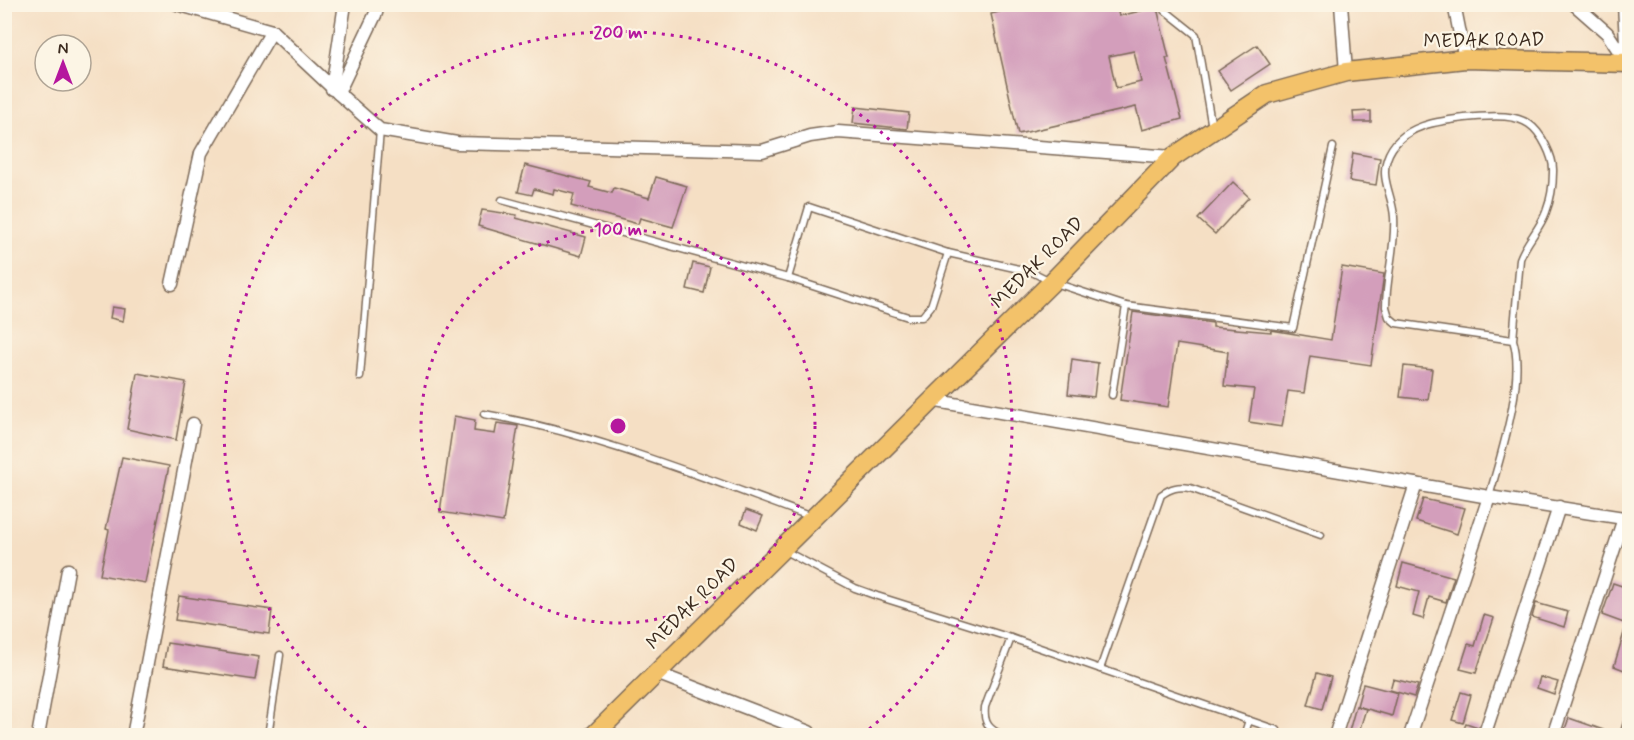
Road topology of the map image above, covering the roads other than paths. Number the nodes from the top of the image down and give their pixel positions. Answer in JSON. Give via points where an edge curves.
{"nodes":[{"id":1,"x":177,"y":4,"type":"edge"},
{"id":2,"x":345,"y":4,"type":"edge"},
{"id":3,"x":378,"y":4,"type":"edge"},
{"id":4,"x":1157,"y":4,"type":"edge"},
{"id":5,"x":1341,"y":4,"type":"edge"},
{"id":6,"x":1454,"y":4,"type":"edge"},
{"id":7,"x":1574,"y":4,"type":"edge"},
{"id":8,"x":1624,"y":4,"type":"edge"},
{"id":9,"x":200,"y":8,"type":"edge"},
{"id":10,"x":272,"y":32,"type":"junction"},
{"id":11,"x":1465,"y":59,"type":"junction"},
{"id":12,"x":1628,"y":63,"type":"edge"},
{"id":13,"x":1346,"y":72,"type":"junction"},
{"id":14,"x":335,"y":91,"type":"junction"},
{"id":15,"x":380,"y":130,"type":"junction"},
{"id":16,"x":1213,"y":131,"type":"junction"},
{"id":17,"x":1333,"y":147,"type":"dead end"},
{"id":18,"x":1173,"y":157,"type":"junction"},
{"id":19,"x":502,"y":200,"type":"dead end"},
{"id":20,"x":948,"y":253,"type":"junction"},
{"id":21,"x":788,"y":278,"type":"junction"},
{"id":22,"x":1052,"y":282,"type":"junction"},
{"id":23,"x":172,"y":284,"type":"dead end"},
{"id":24,"x":1126,"y":306,"type":"junction"},
{"id":25,"x":1513,"y":340,"type":"junction"},
{"id":26,"x":360,"y":377,"type":"dead end"},
{"id":27,"x":1112,"y":395,"type":"dead end"},
{"id":28,"x":931,"y":400,"type":"junction"},
{"id":29,"x":484,"y":414,"type":"dead end"},
{"id":30,"x":193,"y":424,"type":"dead end"},
{"id":31,"x":1416,"y":484,"type":"junction"},
{"id":32,"x":1489,"y":497,"type":"junction"},
{"id":33,"x":1559,"y":507,"type":"junction"},
{"id":34,"x":813,"y":517,"type":"junction"},
{"id":35,"x":1627,"y":518,"type":"edge"},
{"id":36,"x":1321,"y":535,"type":"dead end"},
{"id":37,"x":780,"y":549,"type":"junction"},
{"id":38,"x":68,"y":570,"type":"dead end"},
{"id":39,"x":1011,"y":638,"type":"junction"},
{"id":40,"x":280,"y":655,"type":"dead end"},
{"id":41,"x":1101,"y":669,"type":"junction"},
{"id":42,"x":656,"y":673,"type":"junction"},
{"id":43,"x":1249,"y":720,"type":"junction"},
{"id":44,"x":1629,"y":723,"type":"edge"},
{"id":45,"x":1277,"y":730,"type":"dead end"},
{"id":46,"x":794,"y":731,"type":"edge"},
{"id":47,"x":808,"y":732,"type":"dead end"},
{"id":48,"x":38,"y":735,"type":"edge"},
{"id":49,"x":133,"y":735,"type":"edge"},
{"id":50,"x":268,"y":735,"type":"edge"},
{"id":51,"x":593,"y":735,"type":"edge"},
{"id":52,"x":1004,"y":735,"type":"edge"},
{"id":53,"x":1244,"y":735,"type":"edge"},
{"id":54,"x":1335,"y":735,"type":"edge"},
{"id":55,"x":1410,"y":735,"type":"edge"},
{"id":56,"x":1484,"y":735,"type":"edge"},
{"id":57,"x":1553,"y":735,"type":"edge"},
{"id":58,"x":1626,"y":735,"type":"edge"}],
"edges":[{"from":1,"to":9,"type":"street"},
{"from":2,"to":14,"type":"street"},
{"from":3,"to":14,"type":"street"},
{"from":4,"to":16,"type":"lane","via":[[1196,35]]},
{"from":5,"to":13,"type":"street"},
{"from":6,"to":11,"type":"street"},
{"from":7,"to":12,"type":"street","via":[[1607,33]]},
{"from":8,"to":12,"type":"street"},
{"from":9,"to":10,"type":"street"},
{"from":10,"to":14,"type":"street"},
{"from":10,"to":23,"type":"street","via":[[201,153]]},
{"from":11,"to":12,"type":"main road","name":"MEDAK ROAD"},
{"from":11,"to":13,"type":"main road","name":"MEDAK ROAD"},
{"from":13,"to":16,"type":"main road","name":"MEDAK ROAD","via":[[1267,94]]},
{"from":14,"to":15,"type":"street"},
{"from":15,"to":18,"type":"street","via":[[457,143],[762,151],[838,132]]},
{"from":15,"to":26,"type":"lane"},
{"from":16,"to":18,"type":"main road","name":"MEDAK ROAD"},
{"from":17,"to":24,"type":"lane","via":[[1293,328]]},
{"from":18,"to":22,"type":"main road","name":"MEDAK ROAD"},
{"from":19,"to":21,"type":"lane"},
{"from":20,"to":21,"type":"lane","via":[[931,306],[922,317],[908,317]]},
{"from":20,"to":21,"type":"lane","via":[[809,207]]},
{"from":20,"to":22,"type":"lane","via":[[1032,272]]},
{"from":22,"to":24,"type":"lane"},
{"from":22,"to":28,"type":"main road","name":"MEDAK ROAD"},
{"from":24,"to":27,"type":"lane"},
{"from":25,"to":25,"type":"lane","via":[[1520,259],[1546,213],[1551,196],[1554,168],[1549,154],[1538,133],[1515,118],[1450,119],[1423,126],[1394,145],[1384,170],[1394,213],[1386,299],[1389,317],[1396,323]]},
{"from":25,"to":32,"type":"lane","via":[[1514,393]]},
{"from":28,"to":31,"type":"street"},
{"from":28,"to":34,"type":"main road","name":"MEDAK ROAD"},
{"from":29,"to":34,"type":"lane","via":[[574,434]]},
{"from":30,"to":49,"type":"street"},
{"from":31,"to":32,"type":"street"},
{"from":31,"to":54,"type":"street"},
{"from":32,"to":33,"type":"street"},
{"from":32,"to":55,"type":"street"},
{"from":33,"to":35,"type":"street"},
{"from":33,"to":56,"type":"street"},
{"from":34,"to":37,"type":"main road","name":"MEDAK ROAD"},
{"from":35,"to":57,"type":"street"},
{"from":36,"to":41,"type":"lane","via":[[1190,488],[1169,489],[1161,495]]},
{"from":37,"to":39,"type":"lane","via":[[855,588]]},
{"from":37,"to":42,"type":"main road","name":"MEDAK ROAD"},
{"from":38,"to":48,"type":"street"},
{"from":39,"to":41,"type":"lane"},
{"from":39,"to":52,"type":"lane","via":[[984,716],[990,729]]},
{"from":40,"to":50,"type":"lane"},
{"from":41,"to":43,"type":"lane"},
{"from":42,"to":46,"type":"street"},
{"from":42,"to":51,"type":"main road","name":"MEDAK ROAD"},
{"from":43,"to":45,"type":"lane"},
{"from":43,"to":53,"type":"lane"},
{"from":44,"to":58,"type":"street"},
{"from":46,"to":47,"type":"street"}]}
